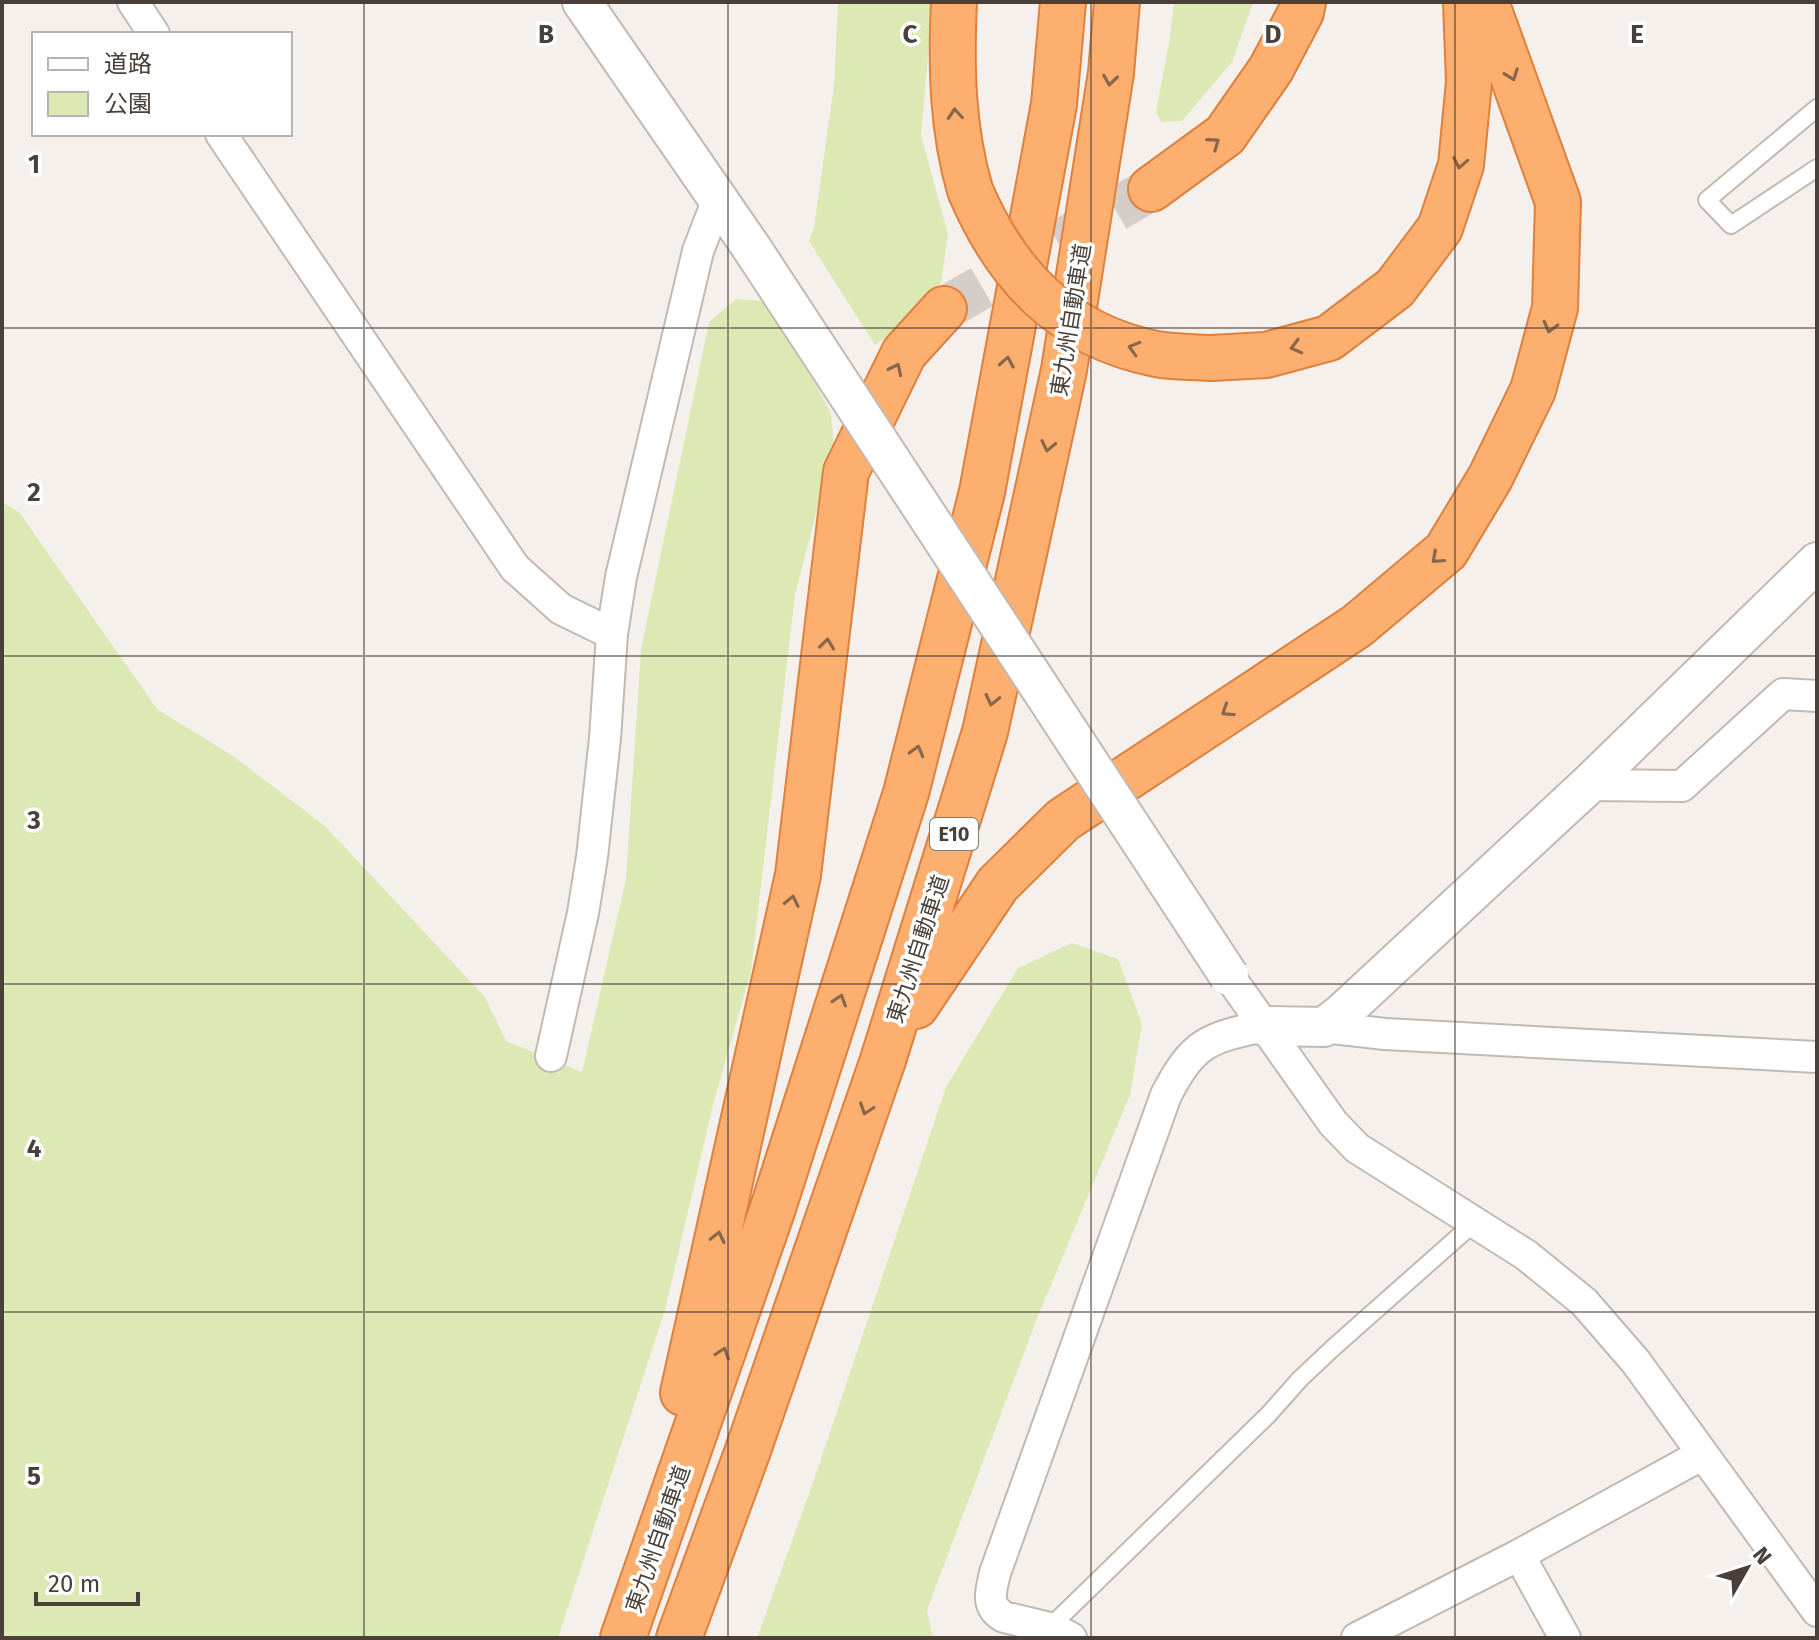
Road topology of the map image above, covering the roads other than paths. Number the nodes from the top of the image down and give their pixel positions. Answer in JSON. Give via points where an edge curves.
{"nodes":[{"id":1,"x":133,"y":2,"type":"edge"},
{"id":2,"x":582,"y":2,"type":"edge"},
{"id":3,"x":954,"y":2,"type":"edge"},
{"id":4,"x":1063,"y":2,"type":"edge"},
{"id":5,"x":1117,"y":2,"type":"edge"},
{"id":6,"x":1303,"y":2,"type":"edge"},
{"id":7,"x":1466,"y":2,"type":"edge"},
{"id":8,"x":1486,"y":2,"type":"edge"},
{"id":9,"x":153,"y":32,"type":"edge"},
{"id":10,"x":1817,"y":108,"type":"edge"},
{"id":11,"x":222,"y":136,"type":"edge"},
{"id":12,"x":1817,"y":168,"type":"edge"},
{"id":13,"x":1151,"y":189,"type":"tunnel mouth"},
{"id":14,"x":718,"y":199,"type":"junction"},
{"id":15,"x":944,"y":309,"type":"tunnel mouth"},
{"id":16,"x":1817,"y":562,"type":"edge"},
{"id":17,"x":612,"y":634,"type":"junction"},
{"id":18,"x":1817,"y":696,"type":"edge"},
{"id":19,"x":1588,"y":785,"type":"junction"},
{"id":20,"x":1229,"y":976,"type":"joint"},
{"id":21,"x":1264,"y":1026,"type":"junction"},
{"id":22,"x":1324,"y":1027,"type":"junction"},
{"id":23,"x":551,"y":1056,"type":"dead end"},
{"id":24,"x":1817,"y":1057,"type":"edge"},
{"id":25,"x":883,"y":1060,"type":"junction"},
{"id":26,"x":1474,"y":1223,"type":"junction"},
{"id":27,"x":1701,"y":1455,"type":"junction"},
{"id":28,"x":1519,"y":1555,"type":"junction"},
{"id":29,"x":1817,"y":1611,"type":"edge"},
{"id":30,"x":1061,"y":1633,"type":"edge"},
{"id":31,"x":614,"y":1638,"type":"edge"},
{"id":32,"x":623,"y":1638,"type":"edge"},
{"id":33,"x":679,"y":1638,"type":"edge"},
{"id":34,"x":1357,"y":1638,"type":"edge"},
{"id":35,"x":1565,"y":1638,"type":"edge"}],
"edges":[{"from":1,"to":9,"type":"street"},
{"from":2,"to":14,"type":"street"},
{"from":7,"to":3,"type":"highway","one_way":true,"bridge":true,"via":[[1469,82],[1461,165],[1440,228],[1395,288],[1329,338],[1266,355],[1211,358],[1158,354],[1089,330],[1053,308],[1009,262],[970,190],[960,157],[954,114]]},
{"from":32,"to":4,"type":"highway","name":"東九州自動車道","number":"E10","one_way":true,"via":[[772,1211],[906,793],[985,478],[1054,104]]},
{"from":5,"to":25,"type":"highway","name":"東九州自動車道","number":"E10","one_way":true,"via":[[1111,73],[1064,370],[1022,568],[985,732]]},
{"from":13,"to":6,"type":"highway","one_way":true,"via":[[1225,135],[1271,69]]},
{"from":8,"to":25,"type":"highway","one_way":true,"via":[[1558,202],[1555,308],[1533,390],[1490,478],[1446,551],[1357,626],[1063,820],[998,884]]},
{"from":10,"to":12,"type":"lane","via":[[1707,200],[1731,225]]},
{"from":11,"to":17,"type":"street","via":[[515,568],[561,609]]},
{"from":14,"to":17,"type":"street","via":[[694,267]]},
{"from":14,"to":20,"type":"street","bridge":true},
{"from":31,"to":15,"type":"highway","one_way":true,"via":[[680,1406],[798,875],[846,472],[904,353]]},
{"from":16,"to":19,"type":"street"},
{"from":17,"to":23,"type":"street","via":[[592,857]]},
{"from":18,"to":19,"type":"street","via":[[1783,694],[1682,786]]},
{"from":19,"to":22,"type":"street"},
{"from":20,"to":21,"type":"street"},
{"from":21,"to":22,"type":"street"},
{"from":21,"to":26,"type":"street","via":[[1357,1148]]},
{"from":21,"to":30,"type":"street","via":[[1209,1042],[1188,1058],[1166,1095],[991,1589],[997,1613]]},
{"from":22,"to":24,"type":"street"},
{"from":25,"to":33,"type":"highway","name":"東九州自動車道","number":"E10","one_way":true},
{"from":26,"to":27,"type":"street","via":[[1526,1255],[1584,1302],[1636,1362]]},
{"from":26,"to":30,"type":"lane","via":[[1322,1357]]},
{"from":27,"to":28,"type":"street"},
{"from":27,"to":29,"type":"street"},
{"from":28,"to":34,"type":"street"},
{"from":28,"to":35,"type":"street"}]}
